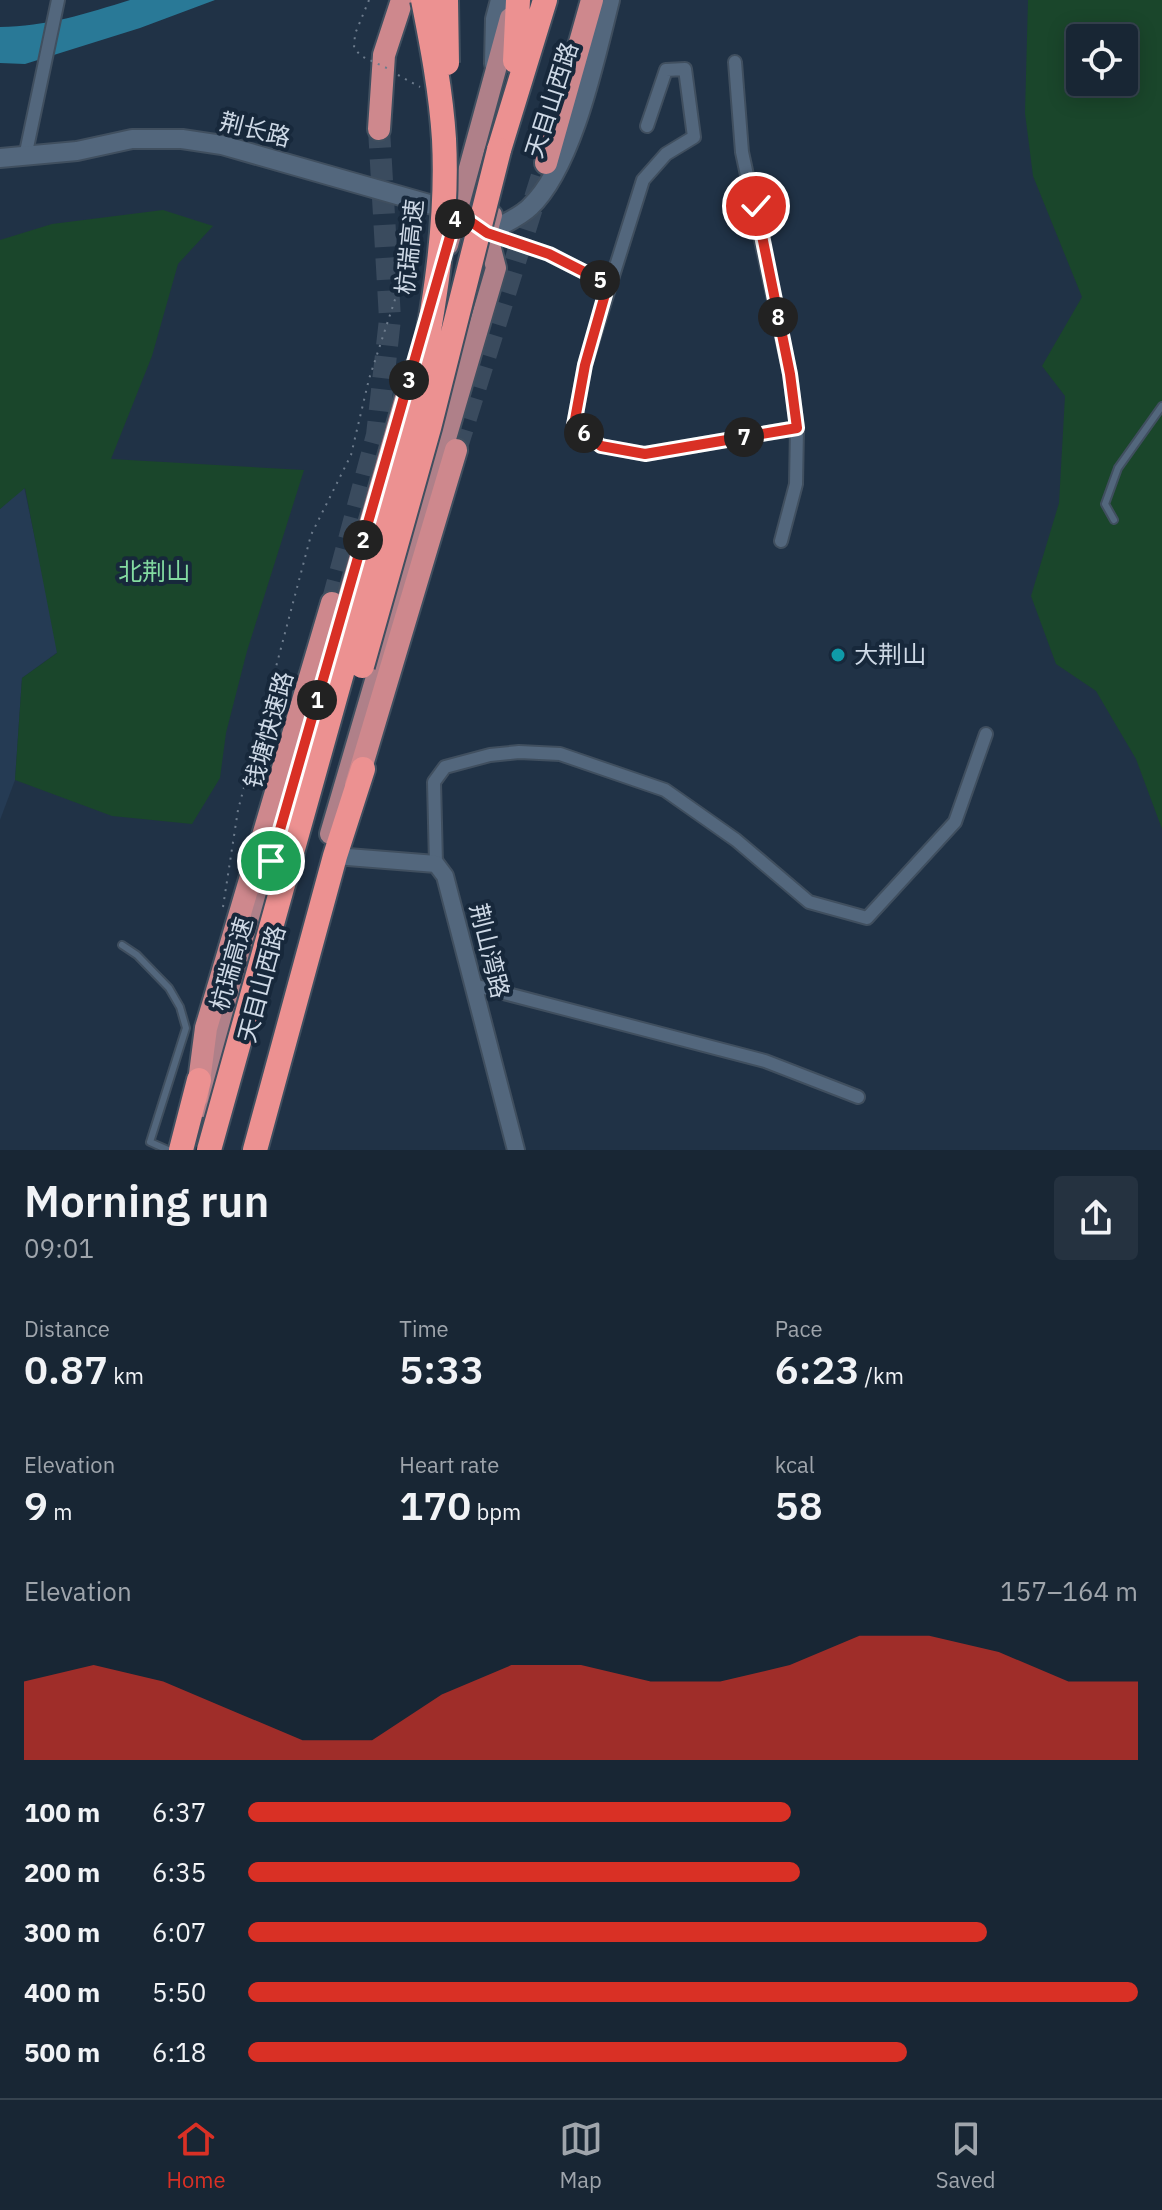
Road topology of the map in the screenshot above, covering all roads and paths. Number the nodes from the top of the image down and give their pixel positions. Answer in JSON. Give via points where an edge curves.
{"nodes":[{"id":1,"x":369,"y":0,"type":"edge"},
{"id":2,"x":402,"y":0,"type":"edge"},
{"id":3,"x":423,"y":0,"type":"edge"},
{"id":4,"x":446,"y":0,"type":"edge"},
{"id":5,"x":500,"y":0,"type":"edge"},
{"id":6,"x":516,"y":0,"type":"edge"},
{"id":7,"x":547,"y":0,"type":"edge"},
{"id":8,"x":592,"y":0,"type":"edge"},
{"id":9,"x":610,"y":0,"type":"edge"},
{"id":10,"x":58,"y":5,"type":"edge"},
{"id":11,"x":735,"y":62,"type":"dead end"},
{"id":12,"x":391,"y":70,"type":"dead end"},
{"id":13,"x":495,"y":81,"type":"junction"},
{"id":14,"x":647,"y":126,"type":"dead end"},
{"id":15,"x":379,"y":129,"type":"tunnel mouth"},
{"id":16,"x":444,"y":137,"type":"junction"},
{"id":17,"x":499,"y":150,"type":"junction"},
{"id":18,"x":25,"y":157,"type":"junction"},
{"id":19,"x":0,"y":158,"type":"edge"},
{"id":20,"x":546,"y":163,"type":"tunnel mouth"},
{"id":21,"x":427,"y":203,"type":"junction"},
{"id":22,"x":457,"y":212,"type":"junction"},
{"id":23,"x":487,"y":233,"type":"junction"},
{"id":24,"x":608,"y":284,"type":"junction"},
{"id":25,"x":1162,"y":406,"type":"edge"},
{"id":26,"x":797,"y":428,"type":"junction"},
{"id":27,"x":456,"y":450,"type":"tunnel mouth"},
{"id":28,"x":1114,"y":520,"type":"dead end"},
{"id":29,"x":781,"y":541,"type":"dead end"},
{"id":30,"x":332,"y":603,"type":"tunnel mouth"},
{"id":31,"x":986,"y":734,"type":"dead end"},
{"id":32,"x":363,"y":769,"type":"joint"},
{"id":33,"x":330,"y":855,"type":"junction"},
{"id":34,"x":436,"y":864,"type":"junction"},
{"id":35,"x":223,"y":914,"type":"dead end"},
{"id":36,"x":122,"y":945,"type":"dead end"},
{"id":37,"x":473,"y":985,"type":"junction"},
{"id":38,"x":199,"y":1080,"type":"junction"},
{"id":39,"x":858,"y":1097,"type":"dead end"},
{"id":40,"x":168,"y":1150,"type":"edge"},
{"id":41,"x":181,"y":1150,"type":"edge"},
{"id":42,"x":191,"y":1150,"type":"edge"},
{"id":43,"x":209,"y":1150,"type":"edge"},
{"id":44,"x":225,"y":1150,"type":"edge"},
{"id":45,"x":243,"y":1150,"type":"edge"},
{"id":46,"x":255,"y":1150,"type":"edge"},
{"id":47,"x":516,"y":1150,"type":"edge"}],
"edges":[{"from":1,"to":12,"type":"path","bridge":true,"via":[[354,48]]},
{"from":2,"to":15,"type":"highway","via":[[384,55]]},
{"from":3,"to":16,"type":"highway","bridge":true},
{"from":4,"to":16,"type":"highway","bridge":true},
{"from":5,"to":13,"type":"main road","name":"天目山西路"},
{"from":6,"to":13,"type":"main road","name":"天目山西路"},
{"from":6,"to":17,"type":"highway","via":[[515,62]]},
{"from":7,"to":17,"type":"highway"},
{"from":7,"to":23,"type":"main road","name":"天目山西路"},
{"from":8,"to":20,"type":"highway"},
{"from":9,"to":23,"type":"main road","name":"天目山西路","via":[[553,179],[528,209]]},
{"from":10,"to":18,"type":"street"},
{"from":11,"to":26,"type":"street","via":[[742,152]]},
{"from":13,"to":22,"type":"main road","name":"天目山西路"},
{"from":14,"to":24,"type":"street","via":[[666,70],[685,69],[694,137],[666,154],[643,180]]},
{"from":16,"to":43,"type":"highway","name":"杭瑞高速","bridge":true,"via":[[439,249],[412,422]]},
{"from":17,"to":44,"type":"highway","name":"杭瑞高速","bridge":true,"via":[[429,428]]},
{"from":18,"to":19,"type":"main road","name":"荆长路"},
{"from":18,"to":21,"type":"main road","name":"荆长路","via":[[132,139],[182,139],[235,148]]},
{"from":21,"to":22,"type":"main road","name":"荆长路"},
{"from":21,"to":35,"type":"path","via":[[382,337],[351,455],[311,535],[238,810]]},
{"from":22,"to":23,"type":"main road","name":"荆长路"},
{"from":22,"to":42,"type":"main road","name":"天目山西路"},
{"from":23,"to":24,"type":"street","via":[[549,254]]},
{"from":23,"to":33,"type":"main road","name":"天目山西路","via":[[496,268]]},
{"from":24,"to":26,"type":"street","via":[[574,425],[601,446],[645,454]]},
{"from":25,"to":28,"type":"lane","via":[[1118,468],[1105,504]]},
{"from":26,"to":29,"type":"street","via":[[796,484]]},
{"from":27,"to":32,"type":"highway"},
{"from":30,"to":38,"type":"highway","name":"钱塘快速路","via":[[206,1028]]},
{"from":31,"to":34,"type":"street","via":[[955,822],[867,918],[809,902],[736,840],[665,790],[560,754],[490,755],[445,767],[434,782]]},
{"from":32,"to":33,"type":"highway"},
{"from":33,"to":34,"type":"street"},
{"from":33,"to":45,"type":"main road","name":"天目山西路"},
{"from":33,"to":46,"type":"highway"},
{"from":34,"to":37,"type":"street","name":"荆山湾路","via":[[445,876]]},
{"from":36,"to":40,"type":"lane","via":[[169,988],[186,1028],[150,1142]]},
{"from":37,"to":39,"type":"street","via":[[765,1061]]},
{"from":37,"to":47,"type":"street","name":"荆山湾路"},
{"from":38,"to":41,"type":"highway"},
{"from":38,"to":42,"type":"highway","name":"钱塘快速路"}]}
